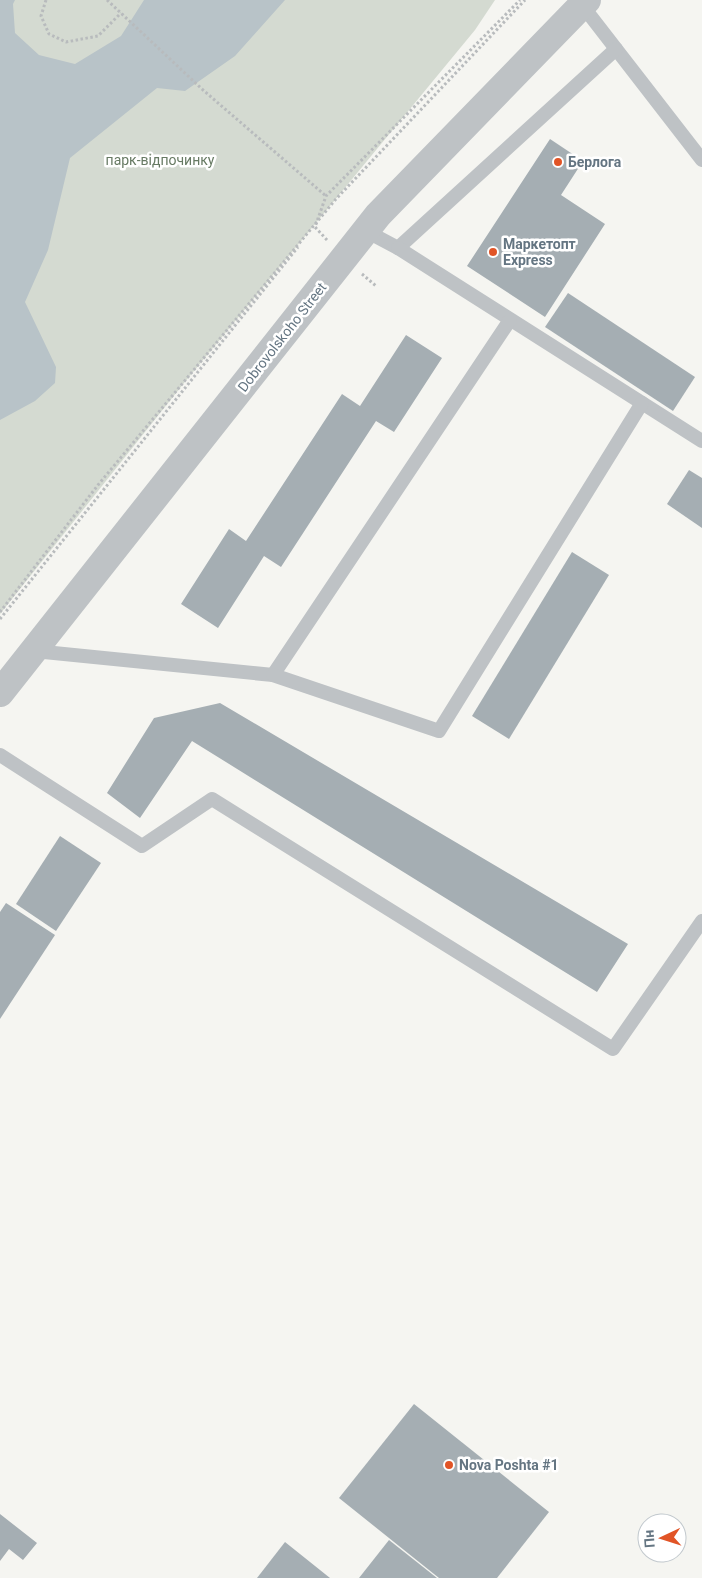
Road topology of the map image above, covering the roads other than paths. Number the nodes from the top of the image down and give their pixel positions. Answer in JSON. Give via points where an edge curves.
{"nodes":[{"id":1,"x":585,"y":2,"type":"edge"},
{"id":2,"x":616,"y":49,"type":"junction"},
{"id":3,"x":702,"y":160,"type":"edge"},
{"id":4,"x":366,"y":231,"type":"junction"},
{"id":5,"x":398,"y":248,"type":"junction"},
{"id":6,"x":510,"y":320,"type":"junction"},
{"id":7,"x":642,"y":403,"type":"junction"},
{"id":8,"x":702,"y":441,"type":"edge"},
{"id":9,"x":34,"y":651,"type":"junction"},
{"id":10,"x":273,"y":675,"type":"junction"},
{"id":11,"x":0,"y":694,"type":"edge"},
{"id":12,"x":0,"y":755,"type":"edge"},
{"id":13,"x":702,"y":921,"type":"edge"}],
"edges":[{"from":1,"to":2,"type":"lane"},
{"from":1,"to":4,"type":"street","name":"Dobrovolskoho Street"},
{"from":2,"to":3,"type":"lane"},
{"from":2,"to":5,"type":"lane"},
{"from":4,"to":5,"type":"lane"},
{"from":4,"to":9,"type":"street","name":"Dobrovolskoho Street"},
{"from":5,"to":6,"type":"lane"},
{"from":6,"to":7,"type":"lane"},
{"from":6,"to":10,"type":"lane"},
{"from":7,"to":8,"type":"lane"},
{"from":7,"to":10,"type":"lane","via":[[439,731]]},
{"from":9,"to":10,"type":"lane"},
{"from":9,"to":11,"type":"street","name":"Dobrovolskoho Street"},
{"from":12,"to":13,"type":"lane","via":[[142,846],[212,799],[613,1049]]}]}
